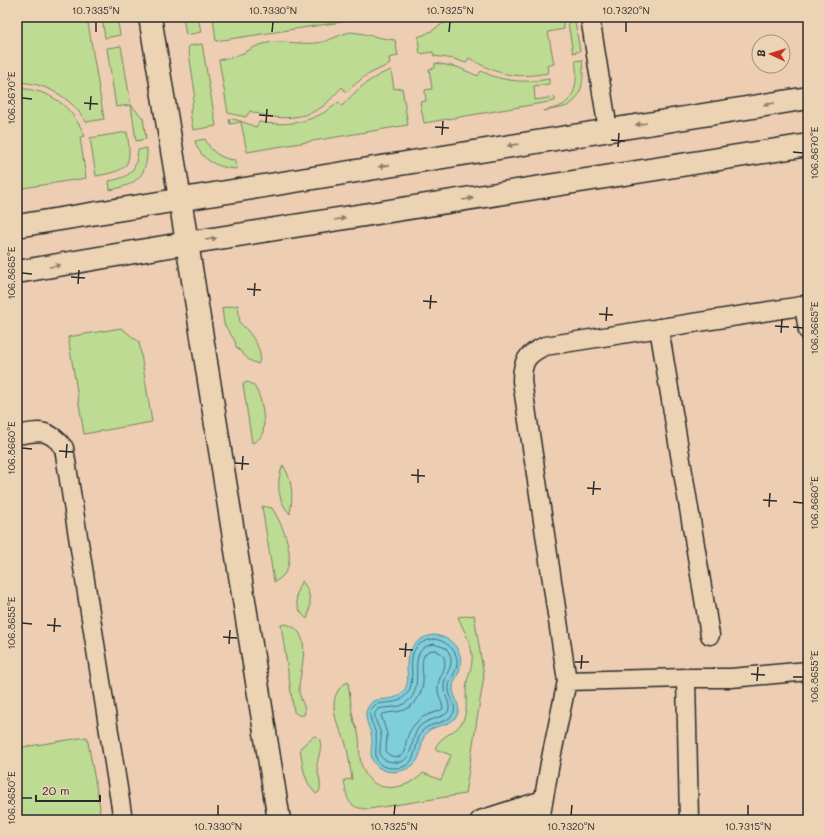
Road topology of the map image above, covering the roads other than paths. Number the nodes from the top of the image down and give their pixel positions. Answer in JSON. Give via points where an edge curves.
{"nodes":[{"id":1,"x":150,"y":17,"type":"edge"},
{"id":2,"x":590,"y":17,"type":"edge"},
{"id":3,"x":808,"y":98,"type":"edge"},
{"id":4,"x":608,"y":130,"type":"junction"},
{"id":5,"x":808,"y":145,"type":"edge"},
{"id":6,"x":180,"y":199,"type":"junction"},
{"id":7,"x":17,"y":226,"type":"edge"},
{"id":8,"x":187,"y":243,"type":"junction"},
{"id":9,"x":17,"y":272,"type":"edge"},
{"id":10,"x":806,"y":305,"type":"edge"},
{"id":11,"x":659,"y":328,"type":"junction"},
{"id":12,"x":808,"y":331,"type":"edge"},
{"id":13,"x":17,"y":435,"type":"edge"},
{"id":14,"x":710,"y":635,"type":"dead end"},
{"id":15,"x":808,"y":671,"type":"edge"},
{"id":16,"x":686,"y":678,"type":"junction"},
{"id":17,"x":567,"y":681,"type":"junction"},
{"id":18,"x":544,"y":800,"type":"junction"},
{"id":19,"x":123,"y":820,"type":"edge"},
{"id":20,"x":279,"y":820,"type":"edge"},
{"id":21,"x":480,"y":820,"type":"edge"},
{"id":22,"x":540,"y":820,"type":"edge"},
{"id":23,"x":689,"y":820,"type":"edge"}],
"edges":[{"from":1,"to":6,"type":"street"},
{"from":2,"to":4,"type":"street"},
{"from":3,"to":4,"type":"street","one_way":true},
{"from":4,"to":6,"type":"street","one_way":true},
{"from":8,"to":5,"type":"street","one_way":true},
{"from":6,"to":7,"type":"street"},
{"from":6,"to":8,"type":"street"},
{"from":9,"to":8,"type":"street","one_way":true},
{"from":8,"to":20,"type":"street"},
{"from":10,"to":11,"type":"street"},
{"from":10,"to":12,"type":"street"},
{"from":11,"to":14,"type":"street"},
{"from":11,"to":17,"type":"street","via":[[545,346],[534,351],[522,370]]},
{"from":13,"to":19,"type":"street","via":[[47,433],[58,439],[64,448]]},
{"from":15,"to":16,"type":"street","via":[[731,678]]},
{"from":16,"to":17,"type":"street"},
{"from":16,"to":23,"type":"street"},
{"from":17,"to":18,"type":"street"},
{"from":18,"to":21,"type":"street"},
{"from":18,"to":22,"type":"street"}]}
